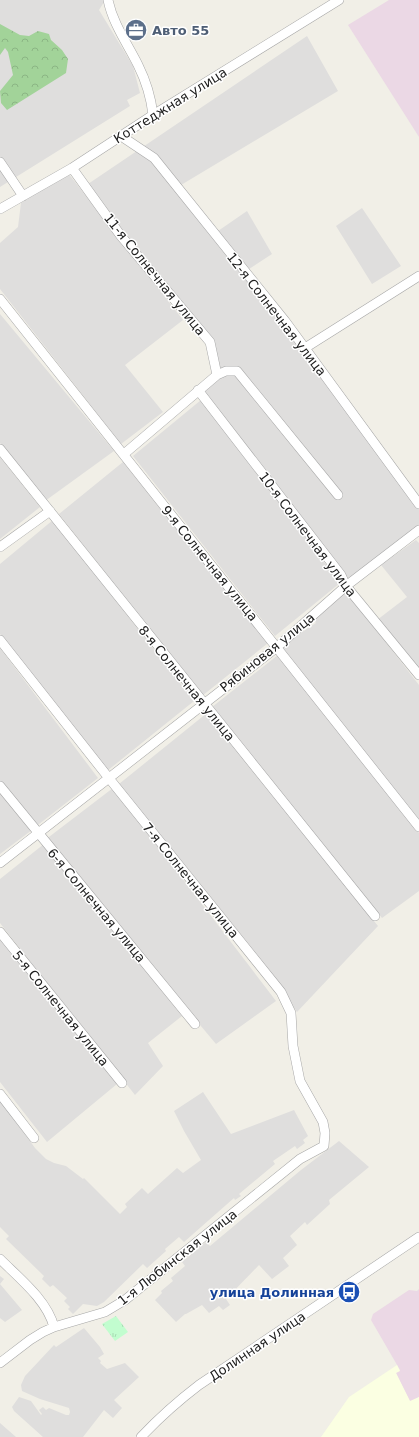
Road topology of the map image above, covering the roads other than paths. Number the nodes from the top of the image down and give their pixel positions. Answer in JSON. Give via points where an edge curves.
{"nodes":[{"id":1,"x":108,"y":0,"type":"edge"},
{"id":2,"x":339,"y":0,"type":"edge"},
{"id":3,"x":153,"y":115,"type":"junction"},
{"id":4,"x":121,"y":136,"type":"junction"},
{"id":5,"x":0,"y":162,"type":"edge"},
{"id":6,"x":72,"y":168,"type":"junction"},
{"id":7,"x":23,"y":196,"type":"junction"},
{"id":8,"x":0,"y":209,"type":"edge"},
{"id":9,"x":419,"y":276,"type":"edge"},
{"id":10,"x":0,"y":299,"type":"edge"},
{"id":11,"x":305,"y":348,"type":"junction"},
{"id":12,"x":217,"y":375,"type":"junction"},
{"id":13,"x":198,"y":390,"type":"junction"},
{"id":14,"x":0,"y":449,"type":"edge"},
{"id":15,"x":124,"y":454,"type":"junction"},
{"id":16,"x":338,"y":496,"type":"dead end"},
{"id":17,"x":419,"y":504,"type":"edge"},
{"id":18,"x":50,"y":511,"type":"junction"},
{"id":19,"x":419,"y":530,"type":"edge"},
{"id":20,"x":0,"y":547,"type":"edge"},
{"id":21,"x":346,"y":586,"type":"junction"},
{"id":22,"x":0,"y":640,"type":"edge"},
{"id":23,"x":277,"y":647,"type":"junction"},
{"id":24,"x":419,"y":675,"type":"edge"},
{"id":25,"x":203,"y":703,"type":"junction"},
{"id":26,"x":108,"y":778,"type":"junction"},
{"id":27,"x":0,"y":786,"type":"edge"},
{"id":28,"x":419,"y":827,"type":"edge"},
{"id":29,"x":38,"y":834,"type":"junction"},
{"id":30,"x":0,"y":863,"type":"edge"},
{"id":31,"x":375,"y":916,"type":"dead end"},
{"id":32,"x":0,"y":932,"type":"edge"},
{"id":33,"x":195,"y":1024,"type":"dead end"},
{"id":34,"x":122,"y":1083,"type":"dead end"},
{"id":35,"x":0,"y":1094,"type":"edge"},
{"id":36,"x":34,"y":1138,"type":"dead end"},
{"id":37,"x":324,"y":1146,"type":"joint"},
{"id":38,"x":419,"y":1237,"type":"edge"},
{"id":39,"x":0,"y":1259,"type":"edge"},
{"id":40,"x":54,"y":1327,"type":"junction"},
{"id":41,"x":0,"y":1363,"type":"edge"},
{"id":42,"x":141,"y":1437,"type":"edge"}],
"edges":[{"from":1,"to":3,"type":"street","via":[[114,22],[152,98]]},
{"from":2,"to":3,"type":"street","name":"Коттеджная улица"},
{"from":3,"to":4,"type":"street","name":"Коттеджная улица"},
{"from":4,"to":6,"type":"street","name":"Коттеджная улица"},
{"from":4,"to":11,"type":"street","name":"12-я Солнечная улица","via":[[154,158]]},
{"from":5,"to":7,"type":"street"},
{"from":6,"to":7,"type":"street","name":"Коттеджная улица"},
{"from":6,"to":12,"type":"street","name":"11-я Солнечная улица","via":[[121,236],[210,342]]},
{"from":7,"to":8,"type":"street","name":"Коттеджная улица"},
{"from":9,"to":11,"type":"street"},
{"from":10,"to":15,"type":"street","name":"9-я Солнечная улица"},
{"from":11,"to":17,"type":"street","name":"12-я Солнечная улица"},
{"from":12,"to":13,"type":"street"},
{"from":12,"to":16,"type":"street","via":[[226,371],[237,371]]},
{"from":13,"to":15,"type":"street"},
{"from":13,"to":21,"type":"street","name":"10-я Солнечная улица","via":[[341,575]]},
{"from":14,"to":18,"type":"street","name":"8-я Солнечная улица"},
{"from":15,"to":23,"type":"street","name":"9-я Солнечная улица"},
{"from":18,"to":20,"type":"street"},
{"from":18,"to":25,"type":"street","name":"8-я Солнечная улица"},
{"from":19,"to":21,"type":"street","name":"Рябиновая улица"},
{"from":21,"to":23,"type":"street","name":"Рябиновая улица"},
{"from":21,"to":24,"type":"street","name":"10-я Солнечная улица"},
{"from":22,"to":26,"type":"street","name":"7-я Солнечная улица"},
{"from":23,"to":25,"type":"street","name":"Рябиновая улица"},
{"from":23,"to":28,"type":"street","name":"9-я Солнечная улица"},
{"from":25,"to":26,"type":"street","name":"Рябиновая улица"},
{"from":25,"to":31,"type":"street","name":"8-я Солнечная улица"},
{"from":26,"to":29,"type":"street","name":"Рябиновая улица"},
{"from":26,"to":37,"type":"street","name":"7-я Солнечная улица","via":[[281,992],[291,1012],[293,1046],[300,1081],[323,1122]]},
{"from":27,"to":29,"type":"street","name":"6-я Солнечная улица"},
{"from":29,"to":30,"type":"street","name":"Рябиновая улица"},
{"from":29,"to":33,"type":"street","name":"6-я Солнечная улица"},
{"from":32,"to":34,"type":"street","name":"5-я Солнечная улица"},
{"from":35,"to":36,"type":"street"},
{"from":37,"to":40,"type":"street","name":"1-я Любинская улица","via":[[300,1159],[120,1304],[96,1315]]},
{"from":38,"to":42,"type":"street","name":"Долинная улица","via":[[199,1385]]},
{"from":39,"to":40,"type":"street","via":[[38,1298],[48,1311]]},
{"from":40,"to":41,"type":"street","name":"1-я Любинская улица","via":[[30,1340]]}]}
